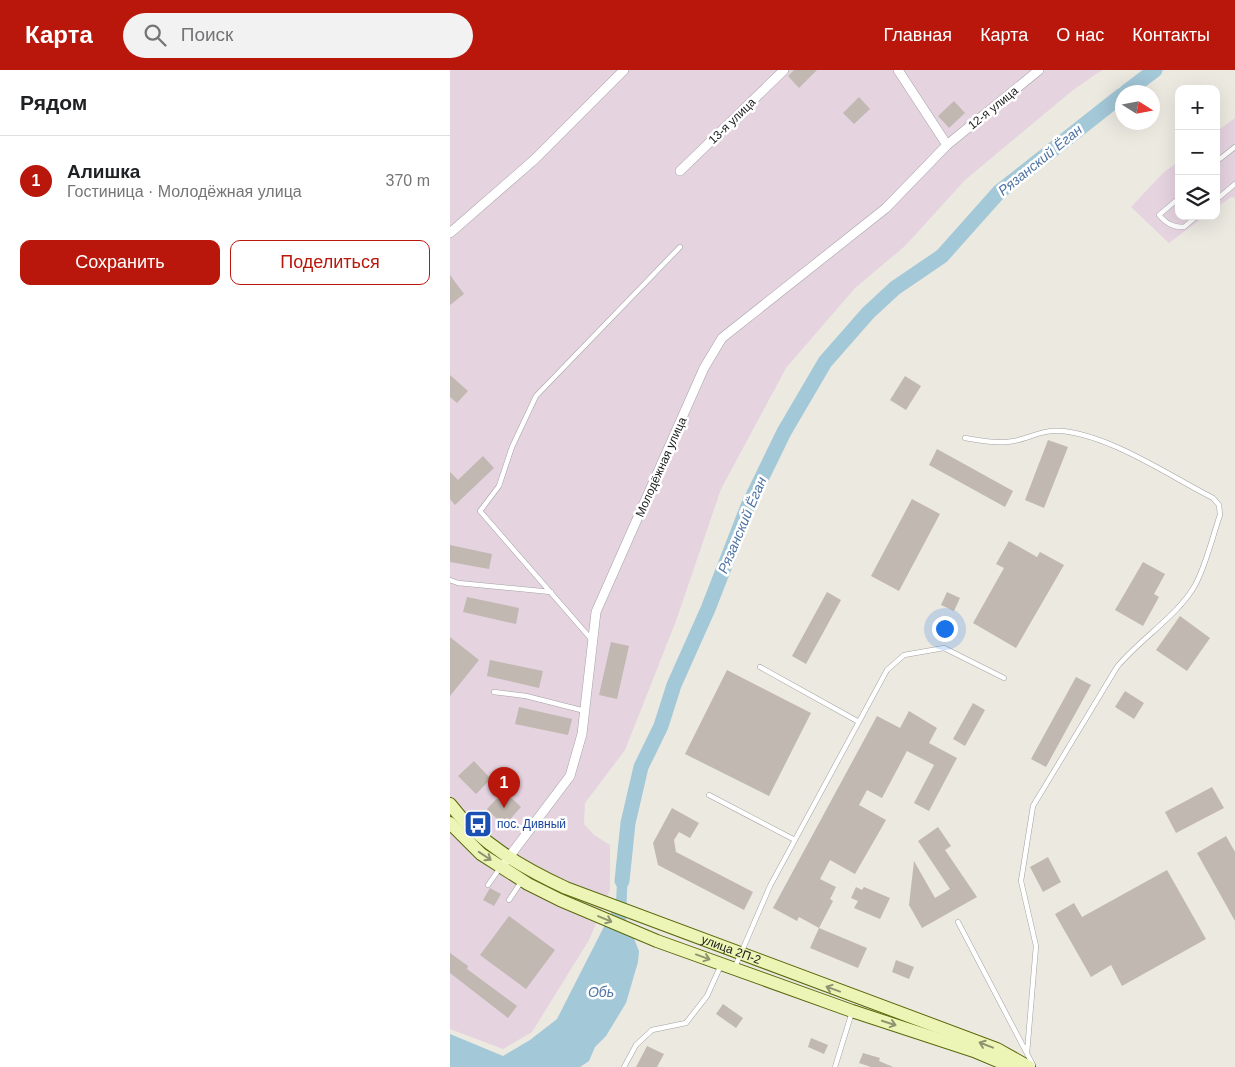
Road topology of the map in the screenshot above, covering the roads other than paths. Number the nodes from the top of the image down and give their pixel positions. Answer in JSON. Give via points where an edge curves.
{"nodes":[{"id":1,"x":624,"y":70,"type":"edge"},
{"id":2,"x":784,"y":70,"type":"edge"},
{"id":3,"x":898,"y":70,"type":"edge"},
{"id":4,"x":1039,"y":70,"type":"edge"},
{"id":5,"x":946,"y":145,"type":"junction"},
{"id":6,"x":1235,"y":147,"type":"edge"},
{"id":7,"x":1220,"y":159,"type":"edge"},
{"id":8,"x":680,"y":171,"type":"dead end"},
{"id":9,"x":1235,"y":184,"type":"edge"},
{"id":10,"x":1220,"y":197,"type":"edge"},
{"id":11,"x":1175,"y":202,"type":"edge"},
{"id":12,"x":1192,"y":220,"type":"edge"},
{"id":13,"x":450,"y":233,"type":"edge"},
{"id":14,"x":680,"y":247,"type":"dead end"},
{"id":15,"x":965,"y":438,"type":"dead end"},
{"id":16,"x":450,"y":580,"type":"edge"},
{"id":17,"x":551,"y":592,"type":"junction"},
{"id":18,"x":593,"y":641,"type":"junction"},
{"id":19,"x":760,"y":667,"type":"dead end"},
{"id":20,"x":1004,"y":678,"type":"dead end"},
{"id":21,"x":494,"y":692,"type":"dead end"},
{"id":22,"x":585,"y":711,"type":"junction"},
{"id":23,"x":860,"y":722,"type":"junction"},
{"id":24,"x":709,"y":795,"type":"dead end"},
{"id":25,"x":450,"y":804,"type":"edge"},
{"id":26,"x":450,"y":823,"type":"edge"},
{"id":27,"x":795,"y":840,"type":"junction"},
{"id":28,"x":505,"y":862,"type":"junction"},
{"id":29,"x":522,"y":880,"type":"junction"},
{"id":30,"x":488,"y":885,"type":"dead end"},
{"id":31,"x":509,"y":900,"type":"dead end"},
{"id":32,"x":958,"y":922,"type":"dead end"},
{"id":33,"x":740,"y":955,"type":"junction"},
{"id":34,"x":728,"y":966,"type":"junction"},
{"id":35,"x":852,"y":1011,"type":"junction"},
{"id":36,"x":1027,"y":1052,"type":"junction"},
{"id":37,"x":624,"y":1067,"type":"edge"},
{"id":38,"x":835,"y":1067,"type":"edge"},
{"id":39,"x":1012,"y":1067,"type":"edge"},
{"id":40,"x":1029,"y":1067,"type":"edge"},
{"id":41,"x":1034,"y":1067,"type":"edge"}],
"edges":[{"from":1,"to":13,"type":"street","via":[[535,159]]},
{"from":2,"to":8,"type":"street","name":"13-я улица"},
{"from":3,"to":5,"type":"street"},
{"from":4,"to":5,"type":"street","name":"12-я улица"},
{"from":5,"to":18,"type":"street","name":"Молодёжная улица","via":[[886,208],[722,338],[704,368],[596,612]]},
{"from":6,"to":7,"type":"lane"},
{"from":9,"to":10,"type":"lane"},
{"from":11,"to":12,"type":"lane","via":[[1159,216],[1175,227],[1184,227]]},
{"from":14,"to":17,"type":"lane","via":[[536,396],[512,447],[499,486],[480,511]]},
{"from":15,"to":36,"type":"lane","via":[[1000,443],[1046,430],[1090,438],[1119,449],[1213,498],[1220,514],[1195,585],[1187,598],[1117,667],[1033,806],[1021,881],[1036,946]]},
{"from":16,"to":17,"type":"lane"},
{"from":17,"to":18,"type":"lane"},
{"from":18,"to":22,"type":"street","name":"Молодёжная улица"},
{"from":19,"to":23,"type":"lane"},
{"from":20,"to":23,"type":"lane","via":[[944,648],[904,655],[888,670]]},
{"from":21,"to":22,"type":"lane","via":[[526,696]]},
{"from":22,"to":28,"type":"street","name":"Молодёжная улица","via":[[570,776]]},
{"from":23,"to":27,"type":"lane"},
{"from":24,"to":27,"type":"lane"},
{"from":25,"to":28,"type":"main road","name":"улица 2П-2"},
{"from":26,"to":28,"type":"main road","name":"улица 2П-2","one_way":true,"via":[[481,854]]},
{"from":27,"to":33,"type":"lane","via":[[770,886]]},
{"from":28,"to":29,"type":"main road","name":"улица 2П-2"},
{"from":28,"to":30,"type":"lane"},
{"from":28,"to":33,"type":"main road","name":"улица 2П-2"},
{"from":29,"to":31,"type":"lane"},
{"from":29,"to":34,"type":"main road","name":"улица 2П-2","one_way":true,"via":[[560,900],[657,941]]},
{"from":32,"to":36,"type":"lane"},
{"from":33,"to":34,"type":"lane"},
{"from":40,"to":33,"type":"main road","name":"улица 2П-2","one_way":true,"via":[[997,1049]]},
{"from":34,"to":35,"type":"main road","name":"улица 2П-2"},
{"from":34,"to":37,"type":"lane","via":[[686,1023],[652,1030],[642,1037]]},
{"from":35,"to":38,"type":"lane"},
{"from":35,"to":39,"type":"main road","name":"улица 2П-2","one_way":true,"via":[[974,1051]]},
{"from":36,"to":41,"type":"lane"}]}
